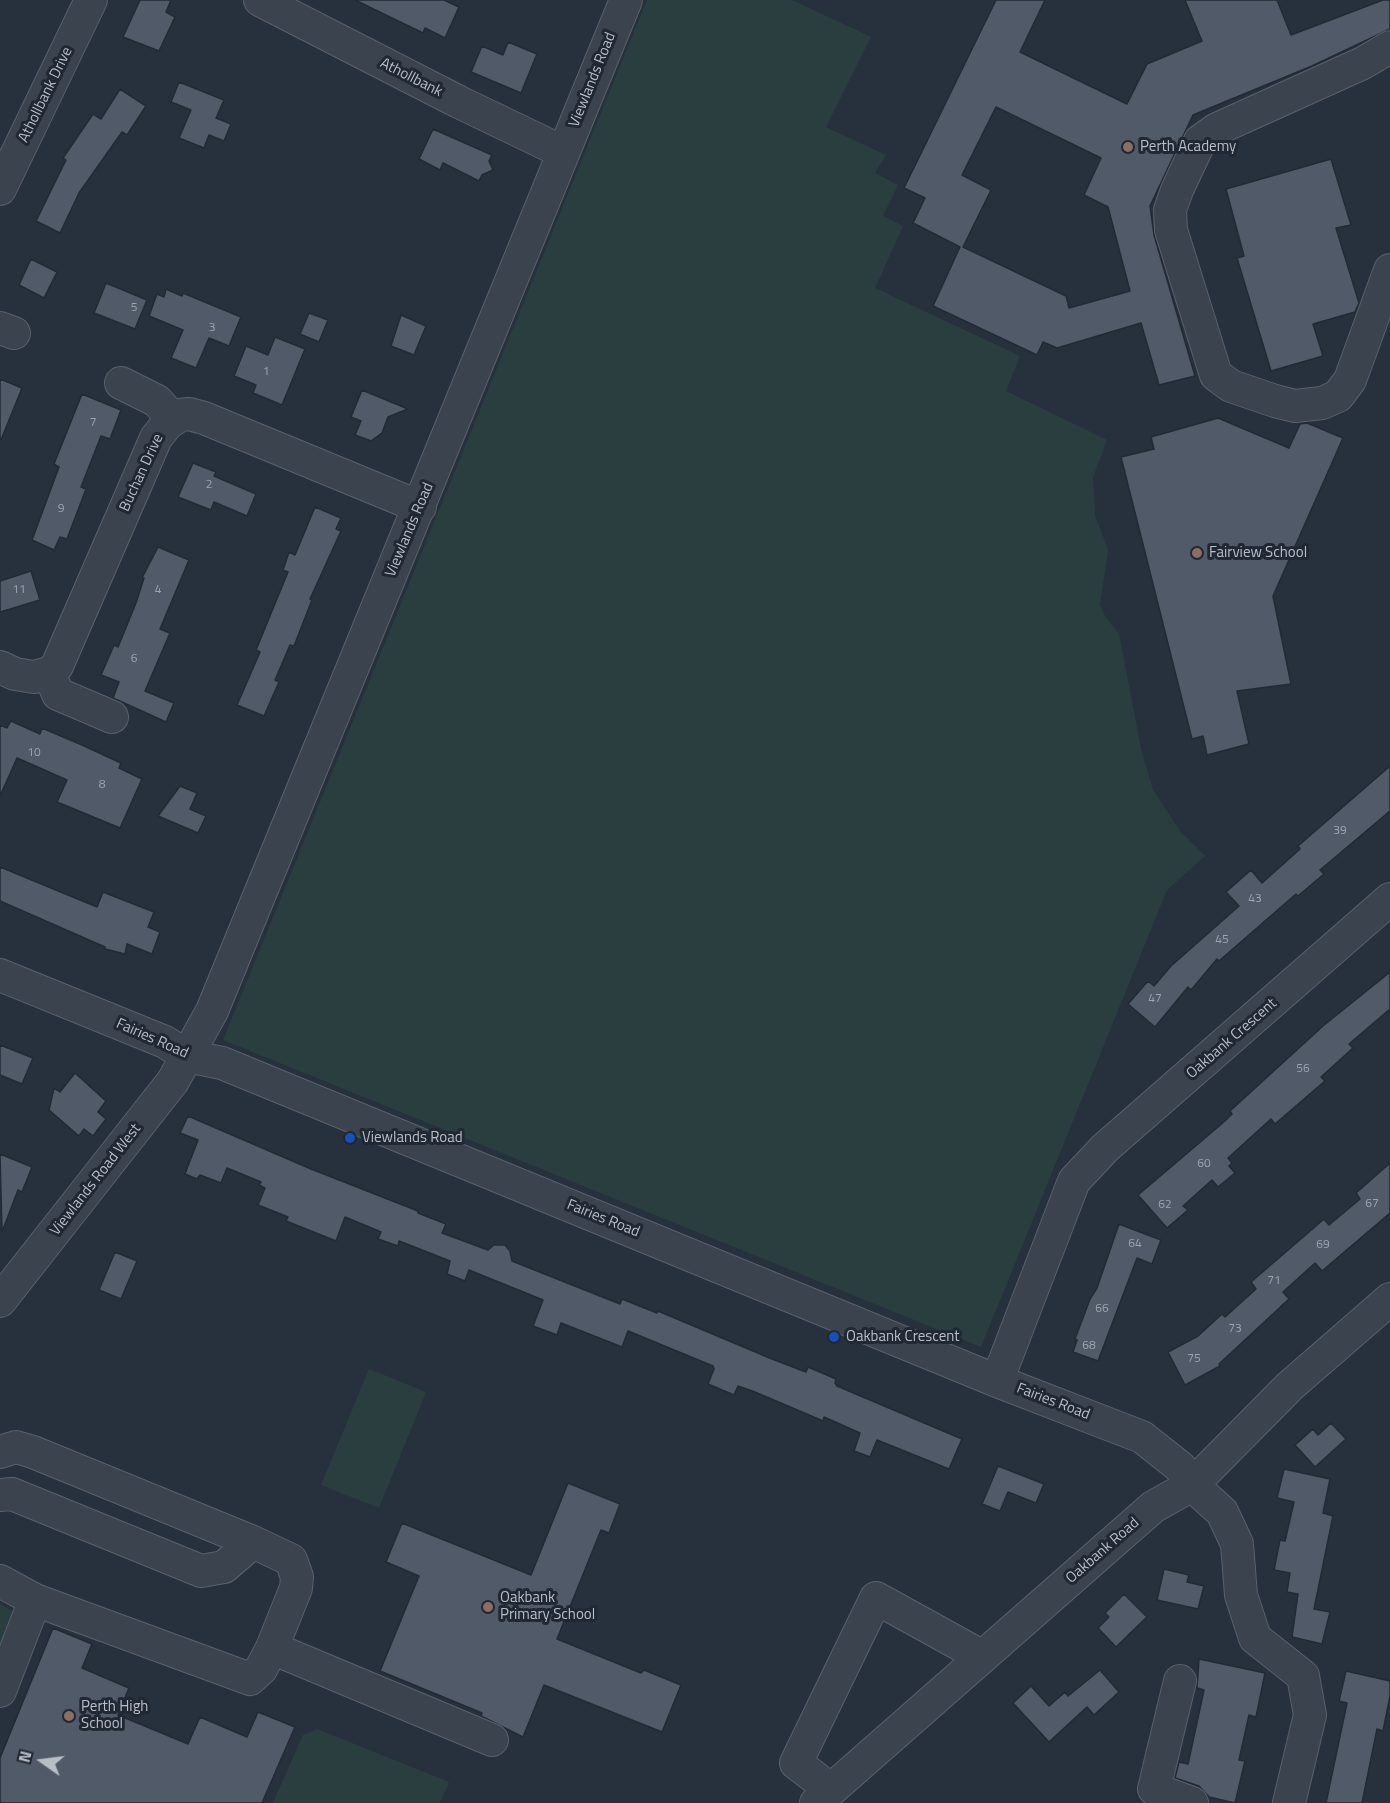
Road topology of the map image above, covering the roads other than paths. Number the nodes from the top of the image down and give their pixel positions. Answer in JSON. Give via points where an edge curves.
{"nodes":[{"id":1,"x":91,"y":0,"type":"edge"},
{"id":2,"x":260,"y":0,"type":"edge"},
{"id":3,"x":626,"y":0,"type":"edge"},
{"id":4,"x":1390,"y":47,"type":"edge"},
{"id":5,"x":563,"y":152,"type":"junction"},
{"id":6,"x":0,"y":189,"type":"edge"},
{"id":7,"x":1390,"y":270,"type":"edge"},
{"id":8,"x":121,"y":383,"type":"dead end"},
{"id":9,"x":173,"y":419,"type":"junction"},
{"id":10,"x":420,"y":507,"type":"junction"},
{"id":11,"x":0,"y":667,"type":"edge"},
{"id":12,"x":48,"y":673,"type":"junction"},
{"id":13,"x":112,"y":717,"type":"dead end"},
{"id":14,"x":1390,"y":899,"type":"edge"},
{"id":15,"x":0,"y":975,"type":"edge"},
{"id":16,"x":187,"y":1056,"type":"junction"},
{"id":17,"x":1390,"y":1299,"type":"edge"},
{"id":18,"x":0,"y":1302,"type":"edge"},
{"id":19,"x":997,"y":1381,"type":"junction"},
{"id":20,"x":0,"y":1452,"type":"edge"},
{"id":21,"x":1192,"y":1485,"type":"junction"},
{"id":22,"x":0,"y":1495,"type":"edge"},
{"id":23,"x":253,"y":1542,"type":"junction"},
{"id":24,"x":0,"y":1581,"type":"edge"},
{"id":25,"x":35,"y":1600,"type":"junction"},
{"id":26,"x":272,"y":1648,"type":"junction"},
{"id":27,"x":981,"y":1656,"type":"junction"},
{"id":28,"x":1179,"y":1681,"type":"dead end"},
{"id":29,"x":0,"y":1691,"type":"edge"},
{"id":30,"x":492,"y":1740,"type":"dead end"},
{"id":31,"x":823,"y":1796,"type":"edge"},
{"id":32,"x":1192,"y":1803,"type":"edge"},
{"id":33,"x":1289,"y":1803,"type":"edge"}],
"edges":[{"from":1,"to":6,"type":"street","name":"Athollbank Drive"},
{"from":2,"to":5,"type":"street","name":"Athollbank"},
{"from":3,"to":5,"type":"street","name":"Viewlands Road"},
{"from":4,"to":7,"type":"street","via":[[1217,129],[1200,141],[1170,210],[1171,230],[1216,375],[1231,386],[1275,401],[1295,406],[1322,403],[1338,396],[1350,380]]},
{"from":5,"to":10,"type":"street","name":"Viewlands Road"},
{"from":8,"to":9,"type":"street","via":[[157,401]]},
{"from":9,"to":10,"type":"street","name":"Buchan Drive","via":[[189,414],[198,416]]},
{"from":9,"to":12,"type":"street","name":"Buchan Drive","via":[[156,438],[62,658]]},
{"from":10,"to":16,"type":"street","name":"Viewlands Road","via":[[213,1011]]},
{"from":11,"to":12,"type":"street","via":[[34,677]]},
{"from":12,"to":13,"type":"street","via":[[58,694]]},
{"from":14,"to":19,"type":"street","name":"Oakbank Crescent","via":[[1105,1148],[1074,1181]]},
{"from":15,"to":16,"type":"street","name":"Fairies Road","via":[[165,1042]]},
{"from":16,"to":18,"type":"street","name":"Viewlands Road West","via":[[130,1139]]},
{"from":16,"to":19,"type":"street","name":"Fairies Road","via":[[222,1063]]},
{"from":17,"to":21,"type":"street","name":"Oakbank Road","via":[[1290,1386]]},
{"from":19,"to":21,"type":"street","name":"Fairies Road","via":[[1142,1437],[1180,1467]]},
{"from":20,"to":23,"type":"street","via":[[16,1447],[33,1452]]},
{"from":21,"to":27,"type":"street","name":"Oakbank Road","via":[[1153,1507]]},
{"from":21,"to":33,"type":"street","name":"Fairies Road","via":[[1222,1512],[1237,1544],[1241,1595],[1255,1638],[1303,1676],[1310,1715]]},
{"from":22,"to":23,"type":"street","via":[[12,1494],[201,1571],[224,1567]]},
{"from":23,"to":26,"type":"street","via":[[291,1560],[297,1577]]},
{"from":24,"to":25,"type":"street"},
{"from":25,"to":26,"type":"street","via":[[250,1679],[261,1669]]},
{"from":25,"to":29,"type":"street"},
{"from":26,"to":30,"type":"street"},
{"from":27,"to":31,"type":"street","name":"Oakbank Road"},
{"from":27,"to":31,"type":"street","via":[[876,1598],[796,1763]]},
{"from":28,"to":32,"type":"street","via":[[1154,1789]]}]}
